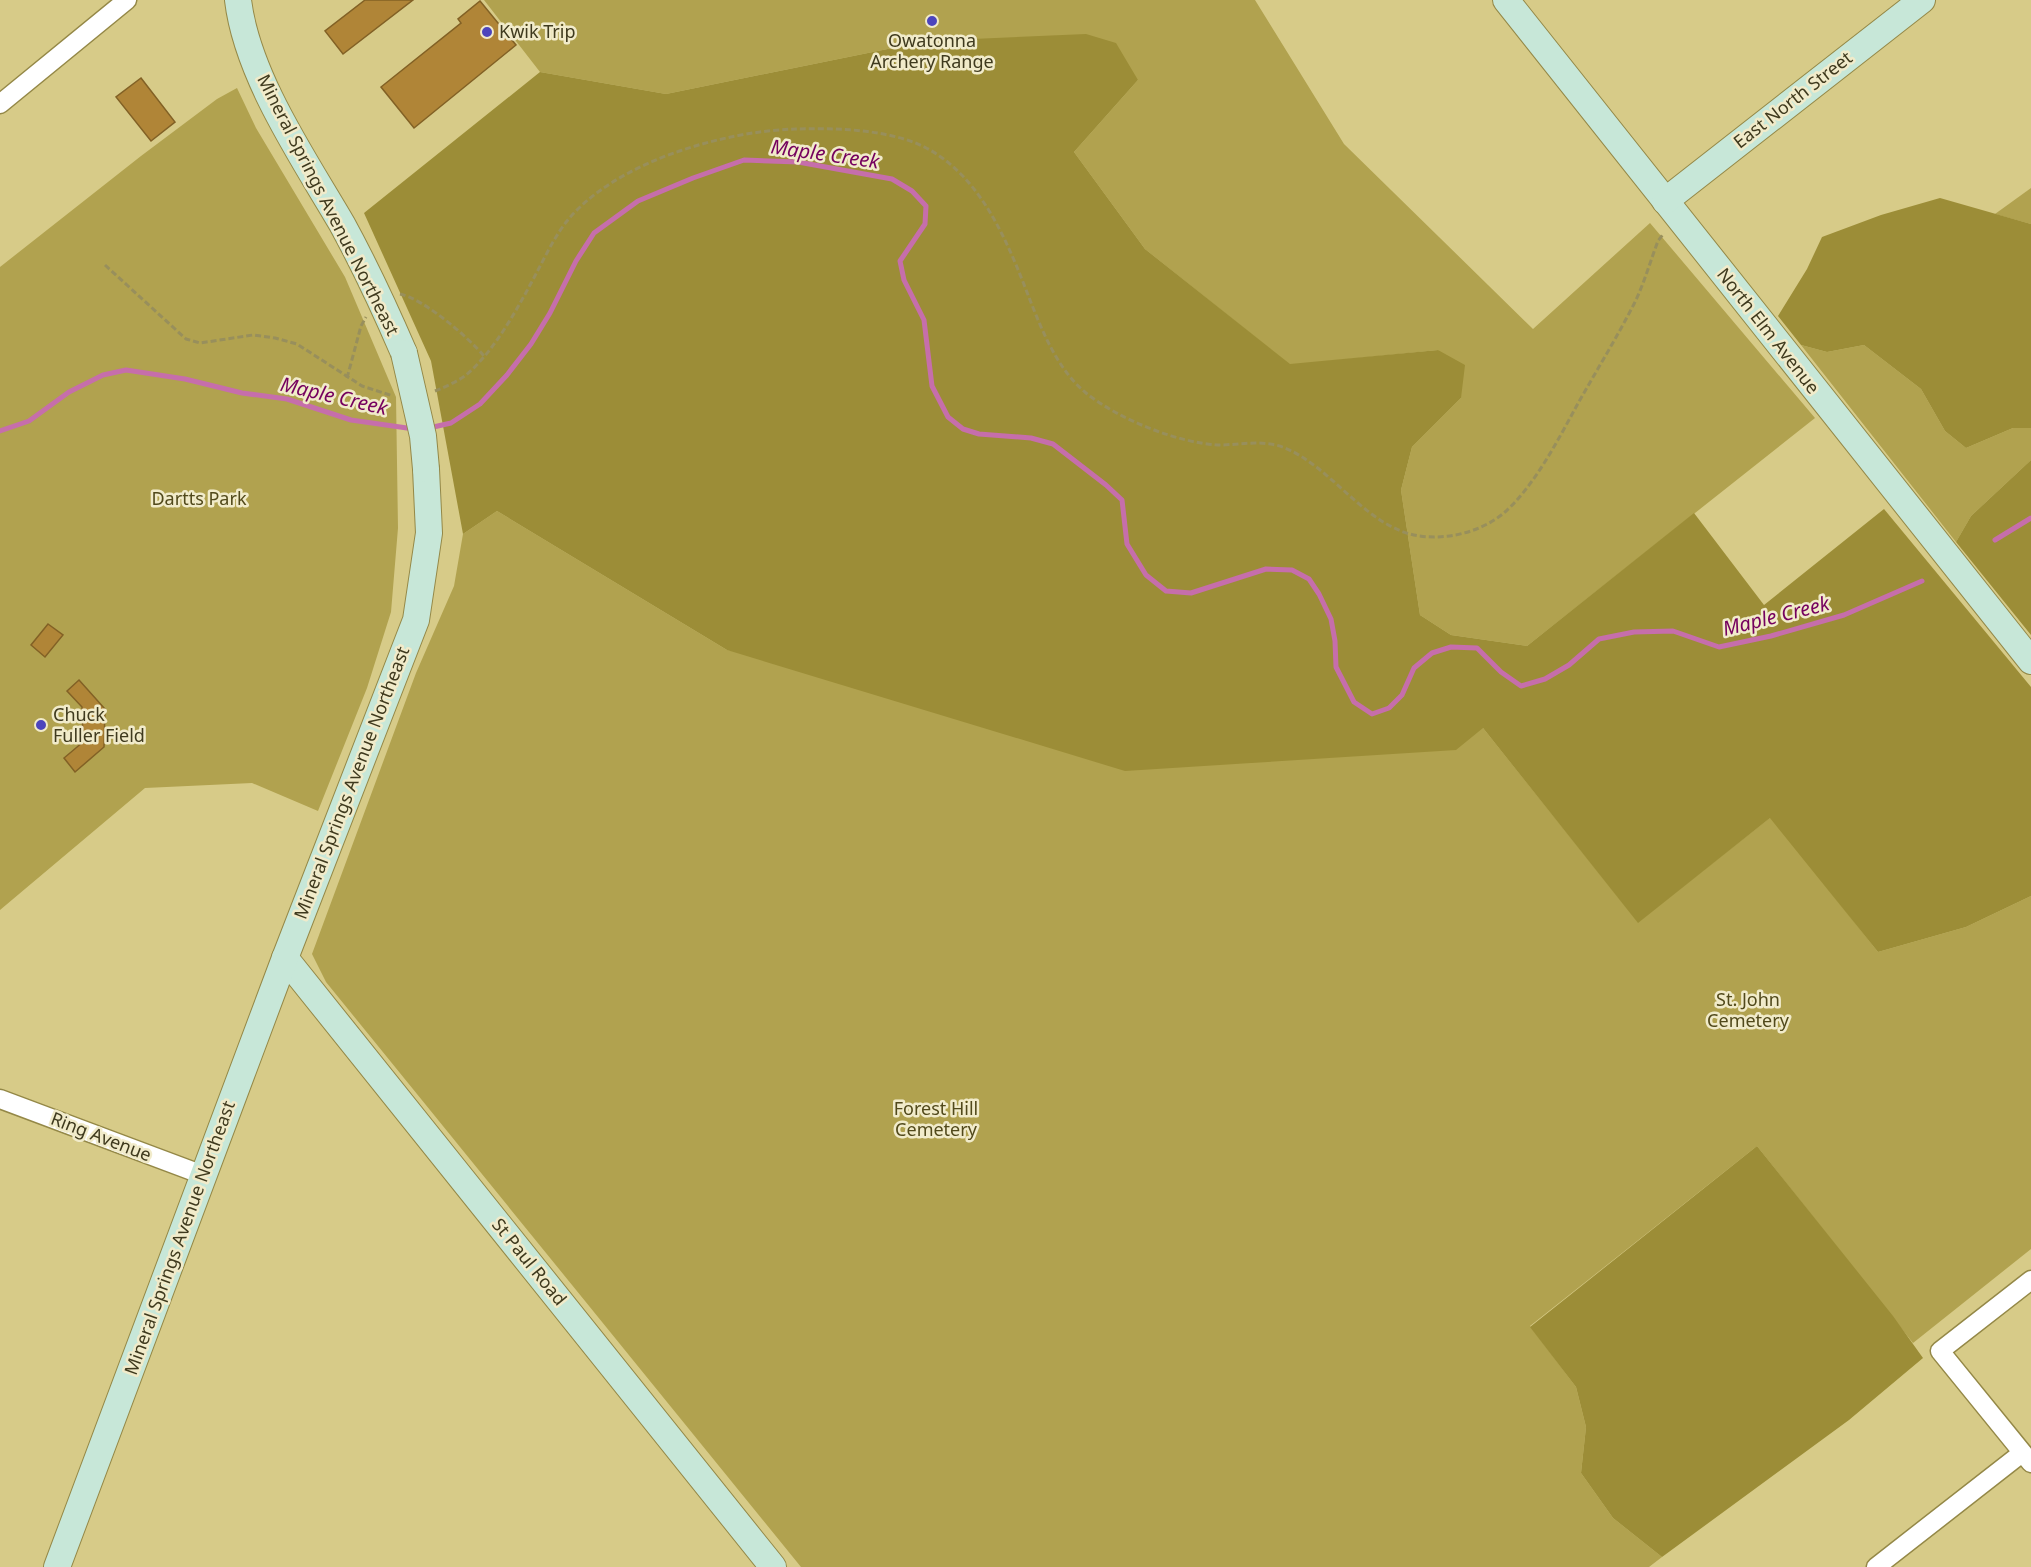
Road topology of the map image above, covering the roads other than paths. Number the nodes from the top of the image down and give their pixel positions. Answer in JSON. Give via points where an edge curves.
{"nodes":[{"id":1,"x":127,"y":0,"type":"edge"},
{"id":2,"x":238,"y":0,"type":"edge"},
{"id":3,"x":1506,"y":0,"type":"edge"},
{"id":4,"x":1922,"y":0,"type":"edge"},
{"id":5,"x":0,"y":104,"type":"edge"},
{"id":6,"x":1672,"y":210,"type":"junction"},
{"id":7,"x":2031,"y":661,"type":"edge"},
{"id":8,"x":285,"y":958,"type":"junction"},
{"id":9,"x":0,"y":1099,"type":"edge"},
{"id":10,"x":203,"y":1175,"type":"junction"},
{"id":11,"x":2031,"y":1280,"type":"edge"},
{"id":12,"x":2027,"y":1458,"type":"edge"},
{"id":13,"x":57,"y":1567,"type":"edge"},
{"id":14,"x":773,"y":1567,"type":"edge"},
{"id":15,"x":1876,"y":1567,"type":"edge"}],
"edges":[{"from":1,"to":5,"type":"street"},
{"from":2,"to":8,"type":"street","name":"Mineral Springs Avenue Northeast","bridge":true,"via":[[245,35],[275,106],[355,248],[404,353],[423,436],[426,469],[429,533],[416,620]]},
{"from":3,"to":6,"type":"street","name":"North Elm Avenue"},
{"from":4,"to":6,"type":"street","name":"East North Street"},
{"from":6,"to":7,"type":"street","name":"North Elm Avenue"},
{"from":8,"to":10,"type":"street","name":"Mineral Springs Avenue Northeast"},
{"from":8,"to":14,"type":"street","name":"St Paul Road"},
{"from":9,"to":10,"type":"street","name":"Ring Avenue"},
{"from":10,"to":13,"type":"street","name":"Mineral Springs Avenue Northeast"},
{"from":11,"to":12,"type":"street","via":[[1940,1351]]},
{"from":12,"to":15,"type":"street"}]}
